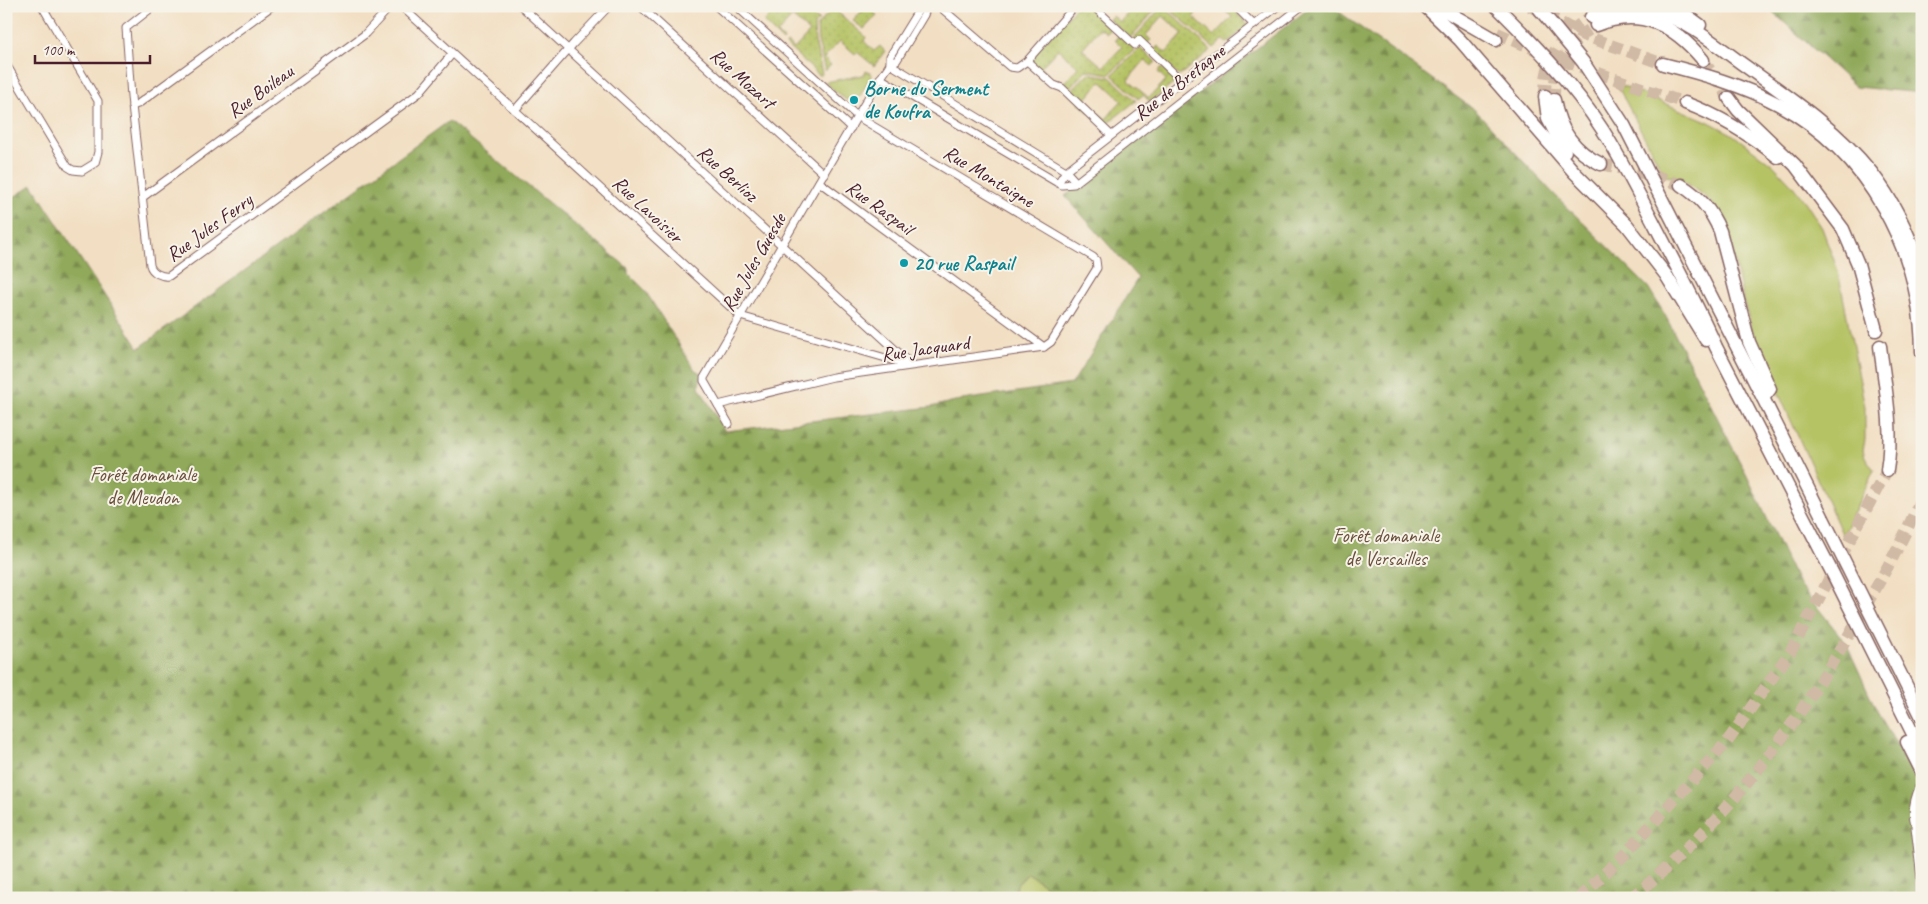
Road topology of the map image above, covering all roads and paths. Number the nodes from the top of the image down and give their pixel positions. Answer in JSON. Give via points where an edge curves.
{"nodes":[{"id":1,"x":42,"y":6,"type":"edge"},
{"id":2,"x":154,"y":6,"type":"edge"},
{"id":3,"x":272,"y":6,"type":"edge"},
{"id":4,"x":391,"y":6,"type":"edge"},
{"id":5,"x":401,"y":6,"type":"edge"},
{"id":6,"x":521,"y":6,"type":"edge"},
{"id":7,"x":609,"y":6,"type":"edge"},
{"id":8,"x":640,"y":6,"type":"edge"},
{"id":9,"x":716,"y":6,"type":"edge"},
{"id":10,"x":736,"y":6,"type":"edge"},
{"id":11,"x":921,"y":6,"type":"edge"},
{"id":12,"x":927,"y":6,"type":"edge"},
{"id":13,"x":939,"y":6,"type":"edge"},
{"id":14,"x":1075,"y":6,"type":"edge"},
{"id":15,"x":1093,"y":6,"type":"edge"},
{"id":16,"x":1235,"y":6,"type":"edge"},
{"id":17,"x":1278,"y":6,"type":"edge"},
{"id":18,"x":1302,"y":6,"type":"edge"},
{"id":19,"x":1425,"y":6,"type":"edge"},
{"id":20,"x":1437,"y":6,"type":"edge"},
{"id":21,"x":1452,"y":6,"type":"edge"},
{"id":22,"x":1496,"y":6,"type":"edge"},
{"id":23,"x":1537,"y":6,"type":"edge"},
{"id":24,"x":1674,"y":6,"type":"edge"},
{"id":25,"x":1254,"y":25,"type":"junction"},
{"id":26,"x":568,"y":49,"type":"junction"},
{"id":27,"x":452,"y":54,"type":"junction"},
{"id":28,"x":1703,"y":60,"type":"tunnel mouth"},
{"id":29,"x":1027,"y":61,"type":"junction"},
{"id":30,"x":6,"y":64,"type":"edge"},
{"id":31,"x":890,"y":64,"type":"junction"},
{"id":32,"x":1663,"y":64,"type":"tunnel mouth"},
{"id":33,"x":880,"y":78,"type":"junction"},
{"id":34,"x":1182,"y":81,"type":"junction"},
{"id":35,"x":1781,"y":92,"type":"junction"},
{"id":36,"x":1728,"y":98,"type":"tunnel mouth"},
{"id":37,"x":1685,"y":103,"type":"tunnel mouth"},
{"id":38,"x":132,"y":106,"type":"junction"},
{"id":39,"x":515,"y":110,"type":"junction"},
{"id":40,"x":858,"y":117,"type":"junction"},
{"id":41,"x":851,"y":128,"type":"junction"},
{"id":42,"x":1111,"y":136,"type":"junction"},
{"id":43,"x":1601,"y":164,"type":"tunnel mouth"},
{"id":44,"x":1066,"y":170,"type":"junction"},
{"id":45,"x":824,"y":174,"type":"junction"},
{"id":46,"x":819,"y":182,"type":"junction"},
{"id":47,"x":1076,"y":182,"type":"junction"},
{"id":48,"x":1058,"y":183,"type":"junction"},
{"id":49,"x":1681,"y":185,"type":"tunnel mouth"},
{"id":50,"x":143,"y":197,"type":"junction"},
{"id":51,"x":1825,"y":204,"type":"junction"},
{"id":52,"x":1627,"y":225,"type":"junction"},
{"id":53,"x":782,"y":245,"type":"junction"},
{"id":54,"x":1922,"y":277,"type":"edge"},
{"id":55,"x":740,"y":316,"type":"junction"},
{"id":56,"x":1876,"y":330,"type":"dead end"},
{"id":57,"x":1880,"y":346,"type":"dead end"},
{"id":58,"x":1044,"y":347,"type":"junction"},
{"id":59,"x":1716,"y":348,"type":"junction"},
{"id":60,"x":1922,"y":352,"type":"edge"},
{"id":61,"x":912,"y":365,"type":"junction"},
{"id":62,"x":1763,"y":398,"type":"junction"},
{"id":63,"x":718,"y":405,"type":"junction"},
{"id":64,"x":729,"y":424,"type":"dead end"},
{"id":65,"x":1887,"y":470,"type":"tunnel mouth"},
{"id":66,"x":1835,"y":578,"type":"junction"},
{"id":67,"x":1922,"y":717,"type":"edge"},
{"id":68,"x":1922,"y":752,"type":"edge"},
{"id":69,"x":1922,"y":772,"type":"edge"},
{"id":70,"x":1921,"y":787,"type":"edge"},
{"id":71,"x":1914,"y":821,"type":"junction"},
{"id":72,"x":1922,"y":837,"type":"edge"},
{"id":73,"x":1922,"y":886,"type":"edge"}],
"edges":[{"from":1,"to":30,"type":"street","via":[[98,101],[98,152],[92,166],[82,171],[68,166]]},
{"from":2,"to":38,"type":"street","name":"Rue Jules Ferry","via":[[126,28]]},
{"from":3,"to":38,"type":"street"},
{"from":4,"to":50,"type":"street","name":"Rue Boileau","via":[[364,36]]},
{"from":5,"to":27,"type":"street","name":"Rue Lavoisier"},
{"from":6,"to":26,"type":"street","name":"Rue Berlioz"},
{"from":7,"to":26,"type":"street"},
{"from":8,"to":45,"type":"street","name":"Rue Mozart"},
{"from":9,"to":41,"type":"street"},
{"from":10,"to":40,"type":"street","name":"Rue Montaigne"},
{"from":11,"to":31,"type":"street","via":[[890,56]]},
{"from":12,"to":31,"type":"street","via":[[898,60]]},
{"from":13,"to":29,"type":"street","via":[[1010,67],[1017,68]]},
{"from":14,"to":29,"type":"street"},
{"from":15,"to":34,"type":"street","via":[[1135,45],[1139,40]]},
{"from":16,"to":25,"type":"street"},
{"from":17,"to":25,"type":"street","name":"Rue de Bretagne"},
{"from":18,"to":47,"type":"street","name":"Rue de Bretagne"},
{"from":19,"to":52,"type":"highway","via":[[1460,40],[1575,172]]},
{"from":20,"to":21,"type":"highway","via":[[1496,36]]},
{"from":22,"to":59,"type":"highway","via":[[1586,107],[1611,144],[1700,310]]},
{"from":23,"to":62,"type":"highway","via":[[1583,62],[1624,125]]},
{"from":24,"to":35,"type":"highway"},
{"from":25,"to":34,"type":"street","name":"Rue de Bretagne"},
{"from":26,"to":39,"type":"street"},
{"from":26,"to":53,"type":"street","name":"Rue Berlioz"},
{"from":27,"to":39,"type":"street","name":"Rue Lavoisier"},
{"from":27,"to":50,"type":"street","name":"Rue Jules Ferry","via":[[419,93],[169,276],[151,269]]},
{"from":28,"to":35,"type":"highway","via":[[1678,34],[1649,20],[1594,21],[1614,10],[1636,8],[1666,15],[1700,33]]},
{"from":29,"to":42,"type":"street","via":[[1054,85],[1062,88]]},
{"from":31,"to":33,"type":"street","name":"Rue Jules Guesde"},
{"from":31,"to":44,"type":"street"},
{"from":32,"to":60,"type":"highway","via":[[1722,80],[1778,105],[1823,135],[1852,164],[1880,201],[1903,248],[1919,307]]},
{"from":33,"to":40,"type":"street","name":"Rue Jules Guesde"},
{"from":33,"to":48,"type":"street"},
{"from":34,"to":42,"type":"street","name":"Rue de Bretagne"},
{"from":35,"to":54,"type":"highway","via":[[1832,132],[1870,171],[1898,214]]},
{"from":36,"to":51,"type":"highway","via":[[1795,165]]},
{"from":37,"to":51,"type":"highway","via":[[1746,132],[1782,161]]},
{"from":38,"to":50,"type":"street","name":"Rue Jules Ferry"},
{"from":39,"to":55,"type":"street","name":"Rue Lavoisier"},
{"from":40,"to":41,"type":"street","name":"Rue Jules Guesde"},
{"from":40,"to":58,"type":"street","name":"Rue Montaigne","via":[[1096,260],[1097,268],[1051,342]]},
{"from":41,"to":45,"type":"street","name":"Rue Jules Guesde"},
{"from":42,"to":44,"type":"street","name":"Rue de Bretagne"},
{"from":43,"to":52,"type":"highway","via":[[1569,140],[1549,98],[1548,119],[1563,150]]},
{"from":44,"to":47,"type":"street"},
{"from":44,"to":48,"type":"street","name":"Rue de Bretagne"},
{"from":45,"to":46,"type":"street","name":"Rue Jules Guesde"},
{"from":46,"to":53,"type":"street","name":"Rue Jules Guesde"},
{"from":46,"to":58,"type":"street","name":"Rue Raspail"},
{"from":47,"to":48,"type":"street","via":[[1069,186]]},
{"from":49,"to":62,"type":"highway","via":[[1702,201],[1720,231],[1749,342],[1770,390]]},
{"from":51,"to":56,"type":"highway","via":[[1843,229],[1858,264]]},
{"from":52,"to":59,"type":"highway","via":[[1666,275],[1705,339]]},
{"from":53,"to":55,"type":"street","name":"Rue Jules Guesde"},
{"from":53,"to":61,"type":"street","name":"Rue Berlioz"},
{"from":55,"to":61,"type":"street","name":"Rue Lavoisier"},
{"from":55,"to":63,"type":"street","name":"Rue Jules Guesde","via":[[704,378]]},
{"from":57,"to":65,"type":"highway","via":[[1889,420]]},
{"from":58,"to":61,"type":"street","name":"Rue Jacquard"},
{"from":59,"to":66,"type":"highway"},
{"from":61,"to":63,"type":"street","name":"Rue Jacquard","via":[[833,377]]},
{"from":62,"to":67,"type":"highway"},
{"from":63,"to":64,"type":"street","name":"Rue Jules Guesde"},
{"from":66,"to":68,"type":"highway"},
{"from":66,"to":69,"type":"highway","via":[[1835,592]]},
{"from":70,"to":71,"type":"main road","via":[[1914,808]]},
{"from":71,"to":72,"type":"main road"},
{"from":71,"to":73,"type":"street"}]}
